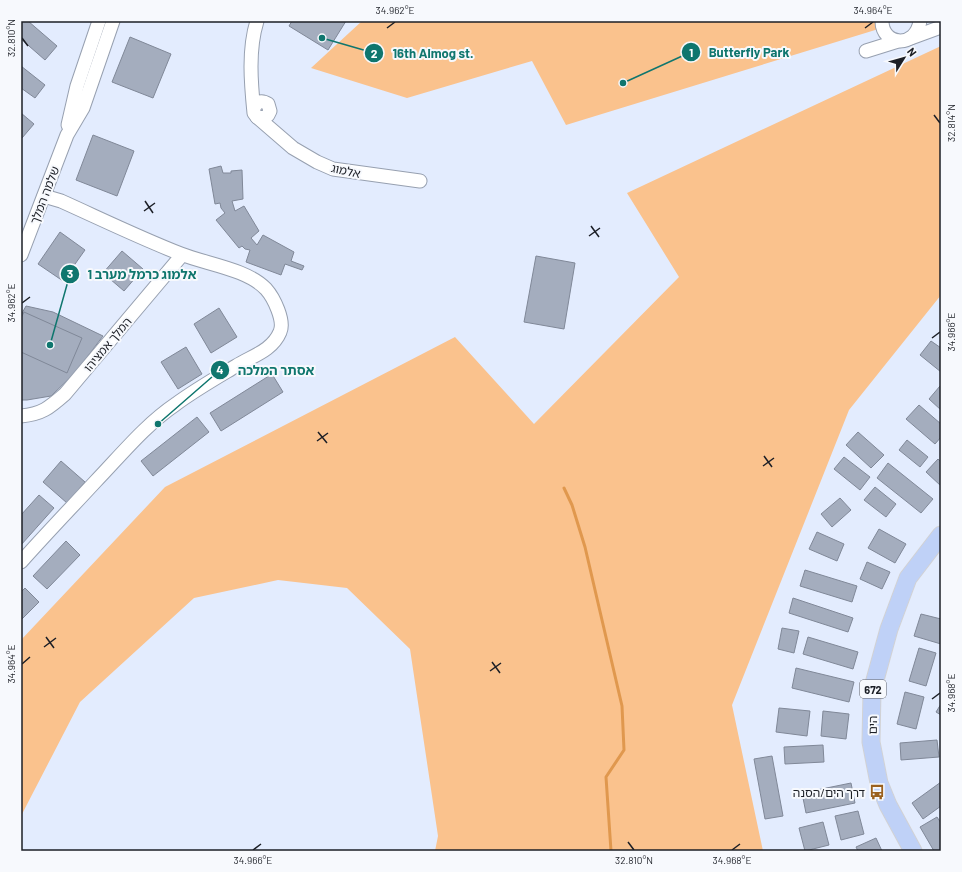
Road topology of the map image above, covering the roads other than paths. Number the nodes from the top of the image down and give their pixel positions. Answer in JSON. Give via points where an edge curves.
{"nodes":[{"id":1,"x":99,"y":21,"type":"edge"},
{"id":2,"x":113,"y":21,"type":"edge"},
{"id":3,"x":257,"y":21,"type":"edge"},
{"id":4,"x":920,"y":21,"type":"edge"},
{"id":5,"x":928,"y":21,"type":"edge"},
{"id":6,"x":882,"y":22,"type":"edge"},
{"id":7,"x":941,"y":22,"type":"edge"},
{"id":8,"x":941,"y":27,"type":"edge"},
{"id":9,"x":911,"y":38,"type":"junction"},
{"id":10,"x":898,"y":41,"type":"junction"},
{"id":11,"x":252,"y":76,"type":"junction"},
{"id":12,"x":269,"y":107,"type":"junction"},
{"id":13,"x":256,"y":112,"type":"junction"},
{"id":14,"x":67,"y":135,"type":"junction"},
{"id":15,"x":281,"y":137,"type":"junction"},
{"id":16,"x":420,"y":181,"type":"dead end"},
{"id":17,"x":44,"y":196,"type":"junction"},
{"id":18,"x":26,"y":228,"type":"edge"},
{"id":19,"x":21,"y":255,"type":"edge"},
{"id":20,"x":182,"y":255,"type":"junction"},
{"id":21,"x":21,"y":416,"type":"edge"},
{"id":22,"x":941,"y":535,"type":"edge"},
{"id":23,"x":21,"y":562,"type":"edge"},
{"id":24,"x":913,"y":851,"type":"edge"}],
"edges":[{"from":1,"to":14,"type":"street","name":"שלמה המלך","via":[[76,92]]},
{"from":2,"to":14,"type":"street","name":"שלמה המלך","via":[[83,108]]},
{"from":3,"to":11,"type":"street","name":"אלמוג","via":[[252,47]]},
{"from":4,"to":9,"type":"street","via":[[916,34]]},
{"from":5,"to":7,"type":"street"},
{"from":6,"to":10,"type":"street","via":[[886,34]]},
{"from":6,"to":10,"type":"street","via":[[878,35],[866,51]]},
{"from":8,"to":9,"type":"street"},
{"from":9,"to":10,"type":"street"},
{"from":11,"to":12,"type":"street","name":"אלמוג"},
{"from":11,"to":13,"type":"street","name":"אלמוג"},
{"from":12,"to":13,"type":"street","via":[[260,102],[256,104]]},
{"from":12,"to":15,"type":"street","name":"אלמוג"},
{"from":13,"to":15,"type":"street","name":"אלמוג"},
{"from":14,"to":17,"type":"street","name":"שלמה המלך"},
{"from":15,"to":16,"type":"street","name":"אלמוג","via":[[305,156],[333,169]]},
{"from":17,"to":18,"type":"street","name":"שלמה המלך"},
{"from":17,"to":20,"type":"street","via":[[61,201]]},
{"from":18,"to":19,"type":"street","name":"שלמה המלך"},
{"from":20,"to":21,"type":"street","name":"המלך אמציהו","via":[[65,394],[36,415]]},
{"from":20,"to":23,"type":"street","via":[[256,280],[267,290],[275,303],[281,316],[281,331],[273,343],[261,353],[239,364],[162,414],[133,441]]},
{"from":22,"to":24,"type":"main road","name":"הים","number":"672","via":[[908,578],[889,629],[872,691],[871,742],[879,783]]}]}
